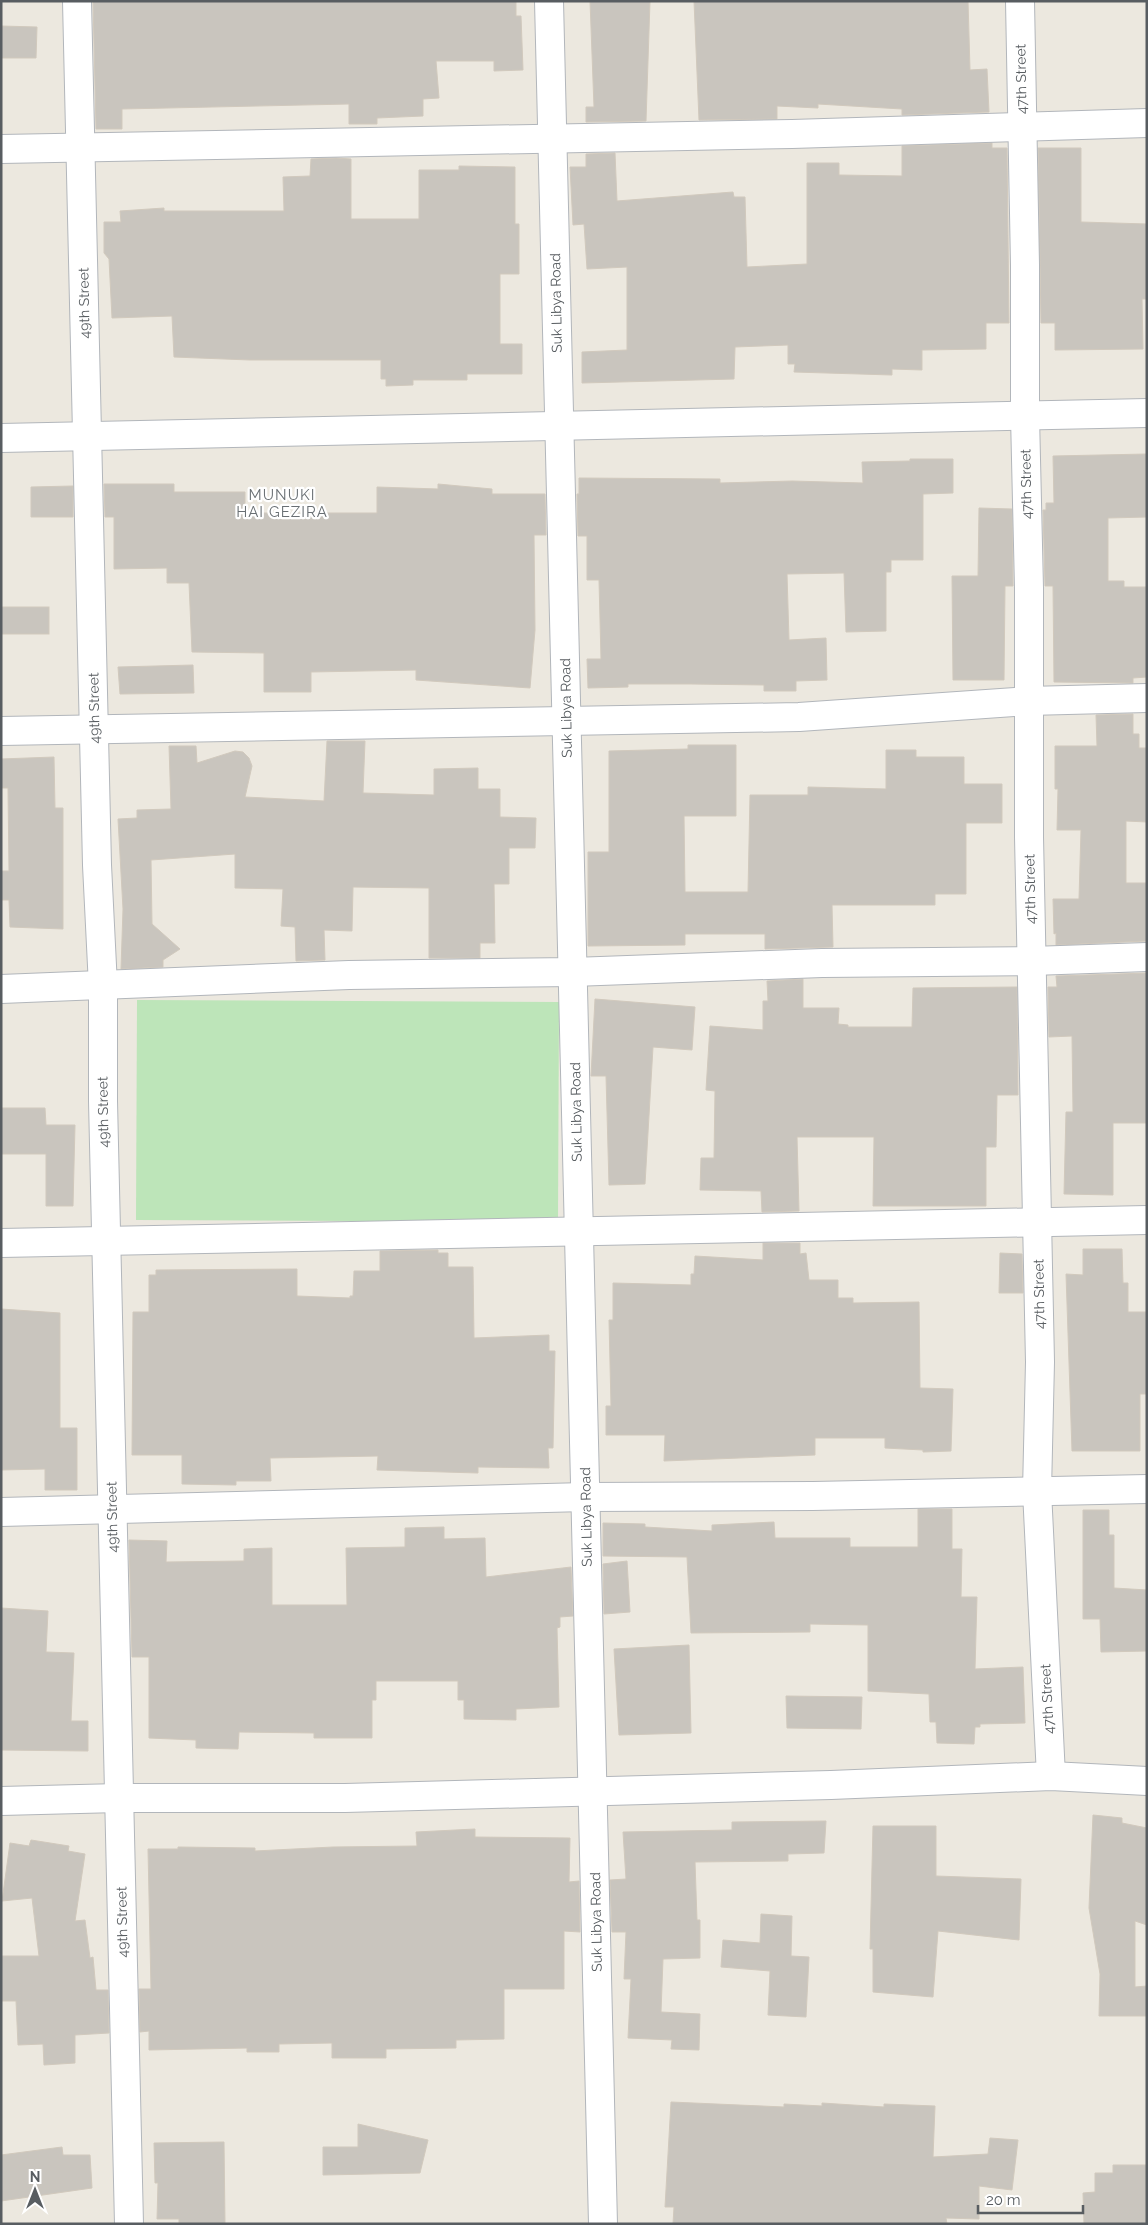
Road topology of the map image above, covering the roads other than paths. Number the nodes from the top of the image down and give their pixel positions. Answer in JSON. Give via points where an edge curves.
{"nodes":[{"id":1,"x":77,"y":1,"type":"edge"},
{"id":2,"x":549,"y":1,"type":"edge"},
{"id":3,"x":1020,"y":1,"type":"edge"},
{"id":4,"x":1147,"y":123,"type":"edge"},
{"id":5,"x":1022,"y":126,"type":"junction"},
{"id":6,"x":552,"y":138,"type":"junction"},
{"id":7,"x":81,"y":148,"type":"junction"},
{"id":8,"x":1,"y":149,"type":"edge"},
{"id":9,"x":1147,"y":413,"type":"edge"},
{"id":10,"x":1025,"y":416,"type":"junction"},
{"id":11,"x":559,"y":426,"type":"junction"},
{"id":12,"x":88,"y":437,"type":"junction"},
{"id":13,"x":1,"y":438,"type":"edge"},
{"id":14,"x":1147,"y":698,"type":"edge"},
{"id":15,"x":1028,"y":701,"type":"junction"},
{"id":16,"x":566,"y":721,"type":"junction"},
{"id":17,"x":94,"y":730,"type":"junction"},
{"id":18,"x":1,"y":731,"type":"edge"},
{"id":19,"x":1147,"y":958,"type":"edge"},
{"id":20,"x":1032,"y":961,"type":"junction"},
{"id":21,"x":573,"y":972,"type":"junction"},
{"id":22,"x":103,"y":986,"type":"junction"},
{"id":23,"x":1,"y":989,"type":"edge"},
{"id":24,"x":1147,"y":1220,"type":"edge"},
{"id":25,"x":1038,"y":1222,"type":"junction"},
{"id":26,"x":579,"y":1231,"type":"junction"},
{"id":27,"x":106,"y":1240,"type":"junction"},
{"id":28,"x":1,"y":1243,"type":"edge"},
{"id":29,"x":1147,"y":1489,"type":"edge"},
{"id":30,"x":1037,"y":1491,"type":"junction"},
{"id":31,"x":585,"y":1497,"type":"junction"},
{"id":32,"x":112,"y":1509,"type":"junction"},
{"id":33,"x":1,"y":1512,"type":"edge"},
{"id":34,"x":1051,"y":1776,"type":"junction"},
{"id":35,"x":1147,"y":1781,"type":"edge"},
{"id":36,"x":592,"y":1790,"type":"junction"},
{"id":37,"x":119,"y":1798,"type":"junction"},
{"id":38,"x":1,"y":1801,"type":"edge"},
{"id":39,"x":129,"y":2224,"type":"edge"},
{"id":40,"x":603,"y":2224,"type":"edge"}],
"edges":[{"from":1,"to":7,"type":"street","name":"49th Street"},
{"from":2,"to":6,"type":"street","name":"Suk Libya Road"},
{"from":3,"to":5,"type":"street","name":"47th Street"},
{"from":4,"to":5,"type":"street"},
{"from":5,"to":6,"type":"street"},
{"from":5,"to":10,"type":"street","name":"47th Street"},
{"from":6,"to":7,"type":"street"},
{"from":6,"to":11,"type":"street","name":"Suk Libya Road"},
{"from":7,"to":8,"type":"street"},
{"from":7,"to":12,"type":"street","name":"49th Street"},
{"from":9,"to":10,"type":"street"},
{"from":10,"to":11,"type":"street"},
{"from":10,"to":15,"type":"street","name":"47th Street"},
{"from":11,"to":12,"type":"street"},
{"from":11,"to":16,"type":"street","name":"Suk Libya Road"},
{"from":12,"to":13,"type":"street"},
{"from":12,"to":17,"type":"street","name":"49th Street"},
{"from":14,"to":15,"type":"street"},
{"from":15,"to":16,"type":"street","via":[[799,717]]},
{"from":15,"to":20,"type":"street","name":"47th Street"},
{"from":16,"to":17,"type":"street"},
{"from":16,"to":21,"type":"street","name":"Suk Libya Road"},
{"from":17,"to":18,"type":"street"},
{"from":17,"to":22,"type":"street","name":"49th Street"},
{"from":19,"to":20,"type":"street"},
{"from":20,"to":21,"type":"street","via":[[822,963]]},
{"from":20,"to":25,"type":"street","name":"47th Street"},
{"from":21,"to":22,"type":"street","via":[[349,975]]},
{"from":21,"to":26,"type":"street","name":"Suk Libya Road"},
{"from":22,"to":23,"type":"street"},
{"from":22,"to":27,"type":"street","name":"49th Street"},
{"from":24,"to":25,"type":"street"},
{"from":25,"to":26,"type":"street"},
{"from":25,"to":30,"type":"street","name":"47th Street","via":[[1040,1362]]},
{"from":26,"to":27,"type":"street"},
{"from":26,"to":31,"type":"street","name":"Suk Libya Road"},
{"from":27,"to":28,"type":"street"},
{"from":27,"to":32,"type":"street","name":"49th Street"},
{"from":29,"to":30,"type":"street"},
{"from":30,"to":31,"type":"street"},
{"from":30,"to":34,"type":"street","name":"47th Street"},
{"from":31,"to":32,"type":"street"},
{"from":31,"to":36,"type":"street","name":"Suk Libya Road"},
{"from":32,"to":33,"type":"street"},
{"from":32,"to":37,"type":"street","name":"49th Street"},
{"from":34,"to":35,"type":"street"},
{"from":34,"to":36,"type":"street"},
{"from":36,"to":37,"type":"street","via":[[346,1798]]},
{"from":36,"to":40,"type":"street","name":"Suk Libya Road"},
{"from":37,"to":38,"type":"street"},
{"from":37,"to":39,"type":"street","name":"49th Street"}]}
